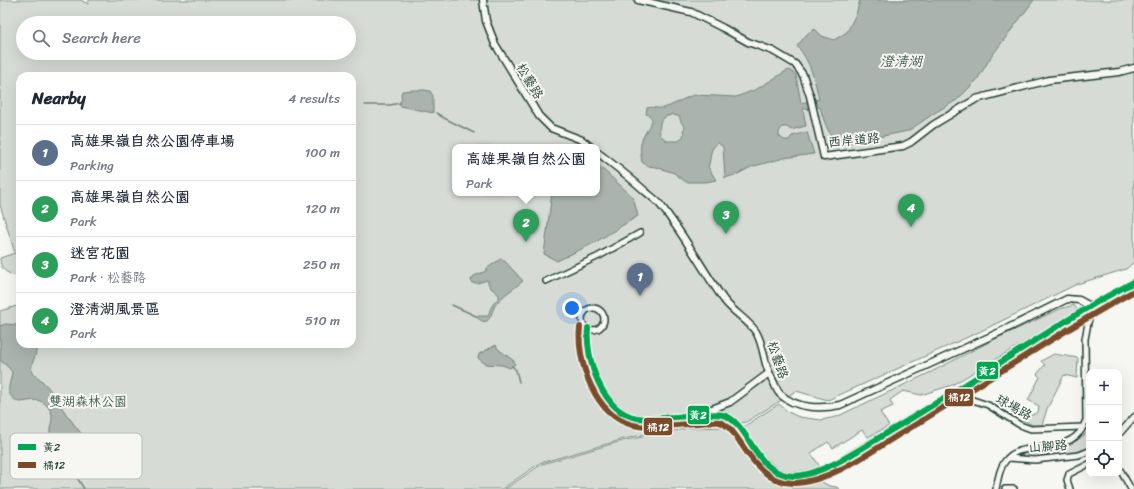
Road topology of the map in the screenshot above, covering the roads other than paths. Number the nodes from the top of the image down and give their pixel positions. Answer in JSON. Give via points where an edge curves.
{"nodes":[{"id":1,"x":483,"y":0,"type":"edge"},
{"id":2,"x":638,"y":0,"type":"edge"},
{"id":3,"x":1134,"y":68,"type":"edge"},
{"id":4,"x":587,"y":144,"type":"edge"},
{"id":5,"x":600,"y":154,"type":"edge"},
{"id":6,"x":640,"y":233,"type":"dead end"},
{"id":7,"x":546,"y":281,"type":"dead end"},
{"id":8,"x":1134,"y":282,"type":"edge"},
{"id":9,"x":1090,"y":306,"type":"junction"},
{"id":10,"x":588,"y":328,"type":"junction"},
{"id":11,"x":764,"y":352,"type":"junction"},
{"id":12,"x":769,"y":373,"type":"junction"},
{"id":13,"x":775,"y":386,"type":"junction"},
{"id":14,"x":935,"y":404,"type":"junction"},
{"id":15,"x":694,"y":416,"type":"junction"},
{"id":16,"x":1134,"y":416,"type":"edge"},
{"id":17,"x":1083,"y":427,"type":"junction"},
{"id":18,"x":1122,"y":431,"type":"edge"},
{"id":19,"x":1086,"y":452,"type":"edge"},
{"id":20,"x":1008,"y":458,"type":"junction"},
{"id":21,"x":1086,"y":466,"type":"edge"},
{"id":22,"x":1122,"y":473,"type":"edge"},
{"id":23,"x":996,"y":489,"type":"edge"},
{"id":24,"x":1005,"y":489,"type":"edge"},
{"id":25,"x":1014,"y":489,"type":"edge"},
{"id":26,"x":1070,"y":489,"type":"edge"},
{"id":27,"x":1131,"y":489,"type":"edge"}],
"edges":[{"from":1,"to":4,"type":"street","name":"松藝路","via":[[486,21],[495,44],[538,116],[551,128]]},
{"from":2,"to":3,"type":"street","name":"西岸道路","via":[[691,12],[795,64],[803,76],[810,96],[824,157],[903,146],[976,99],[1049,80]]},
{"from":5,"to":11,"type":"street","name":"松藝路","via":[[661,205],[726,302],[756,332]]},
{"from":6,"to":7,"type":"street"},
{"from":8,"to":9,"type":"street"},
{"from":9,"to":13,"type":"street","name":"松藝路","via":[[1079,300],[1067,299],[840,405],[826,408],[803,406],[780,394]]},
{"from":9,"to":14,"type":"street"},
{"from":9,"to":17,"type":"street","via":[[1085,339],[1086,420]]},
{"from":10,"to":10,"type":"street","name":"球場路","via":[[598,328],[603,323],[604,316],[600,310],[590,308],[585,313],[583,319]]},
{"from":10,"to":15,"type":"street","name":"球場路","via":[[588,351],[594,372],[614,405],[630,416],[639,418]]},
{"from":11,"to":12,"type":"street","name":"松藝路"},
{"from":11,"to":13,"type":"street"},
{"from":12,"to":13,"type":"street","name":"松藝路"},
{"from":12,"to":15,"type":"street","via":[[730,402]]},
{"from":14,"to":15,"type":"street","name":"球場路","via":[[832,465],[816,472],[794,476],[784,476],[765,463],[739,426],[728,417],[721,414]]},
{"from":14,"to":17,"type":"street","name":"球場路","via":[[973,400],[988,405],[1020,425],[1032,429]]},
{"from":16,"to":18,"type":"street"},
{"from":17,"to":20,"type":"street","via":[[1071,440],[1057,445],[1017,451]]},
{"from":19,"to":20,"type":"street","name":"山腳路","via":[[1035,460]]},
{"from":20,"to":23,"type":"street","via":[[1001,469]]},
{"from":21,"to":26,"type":"street","via":[[1070,474],[1067,480]]},
{"from":22,"to":27,"type":"street"},
{"from":24,"to":25,"type":"street"}]}
